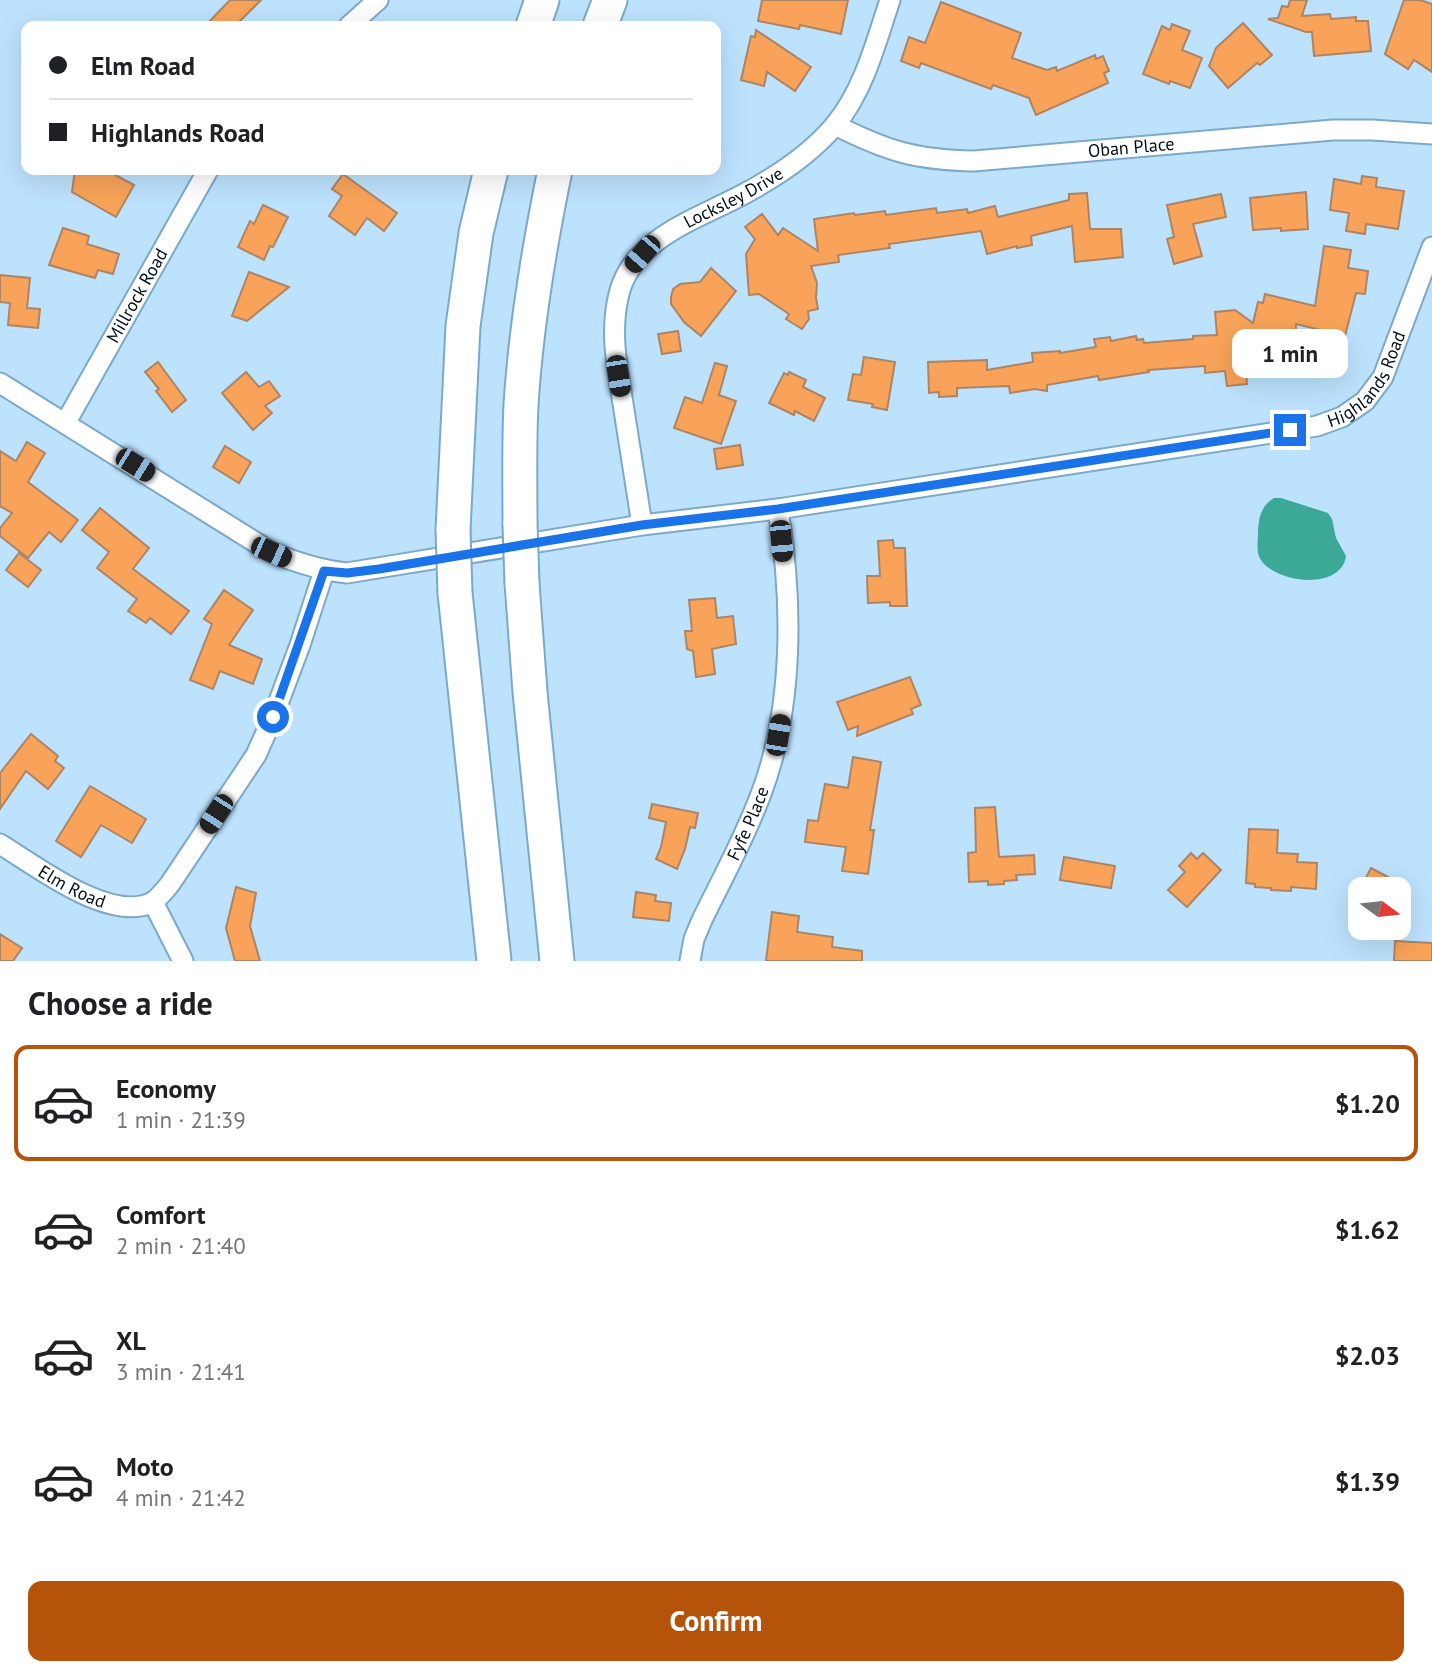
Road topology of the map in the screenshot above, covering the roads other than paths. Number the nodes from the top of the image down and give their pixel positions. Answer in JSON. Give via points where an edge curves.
{"nodes":[{"id":1,"x":378,"y":0,"type":"edge"},
{"id":2,"x":542,"y":0,"type":"edge"},
{"id":3,"x":610,"y":0,"type":"edge"},
{"id":4,"x":890,"y":0,"type":"edge"},
{"id":5,"x":355,"y":21,"type":"edge"},
{"id":6,"x":535,"y":21,"type":"edge"},
{"id":7,"x":602,"y":21,"type":"edge"},
{"id":8,"x":835,"y":125,"type":"junction"},
{"id":9,"x":1432,"y":134,"type":"edge"},
{"id":10,"x":205,"y":175,"type":"edge"},
{"id":11,"x":490,"y":175,"type":"edge"},
{"id":12,"x":554,"y":175,"type":"edge"},
{"id":13,"x":1432,"y":247,"type":"edge"},
{"id":14,"x":0,"y":383,"type":"edge"},
{"id":15,"x":66,"y":422,"type":"junction"},
{"id":16,"x":778,"y":509,"type":"junction"},
{"id":17,"x":642,"y":525,"type":"junction"},
{"id":18,"x":324,"y":571,"type":"junction"},
{"id":19,"x":0,"y":844,"type":"edge"},
{"id":20,"x":153,"y":902,"type":"junction"},
{"id":21,"x":183,"y":961,"type":"edge"},
{"id":22,"x":494,"y":961,"type":"edge"},
{"id":23,"x":557,"y":961,"type":"edge"},
{"id":24,"x":690,"y":961,"type":"edge"}],
"edges":[{"from":1,"to":5,"type":"street"},
{"from":2,"to":6,"type":"highway"},
{"from":3,"to":7,"type":"highway"},
{"from":4,"to":8,"type":"street","name":"Locksley Drive","via":[[864,75]]},
{"from":8,"to":9,"type":"street","name":"Oban Place","via":[[911,156],[974,161],[1333,130]]},
{"from":8,"to":17,"type":"street","name":"Locksley Drive","via":[[778,174],[666,235],[628,270],[614,321],[615,351]]},
{"from":10,"to":15,"type":"street","name":"Millrock Road"},
{"from":11,"to":22,"type":"highway","bridge":true,"via":[[463,326],[453,530]]},
{"from":12,"to":23,"type":"highway","bridge":true,"via":[[527,334],[520,524],[530,692]]},
{"from":13,"to":16,"type":"street","name":"Highlands Road","via":[[1384,376],[1365,401],[1342,417],[1303,428]]},
{"from":14,"to":15,"type":"street","name":"Highlands Road"},
{"from":15,"to":18,"type":"street","name":"Highlands Road","via":[[271,552]]},
{"from":16,"to":17,"type":"street","name":"Highlands Road"},
{"from":16,"to":24,"type":"street","name":"Fyfe Place","via":[[788,651],[778,735],[761,794],[702,920]]},
{"from":17,"to":18,"type":"street","name":"Highlands Road","via":[[379,569]]},
{"from":18,"to":20,"type":"street","via":[[256,755],[170,884]]},
{"from":19,"to":20,"type":"street","name":"Elm Road","via":[[78,892],[135,907]]},
{"from":20,"to":21,"type":"street"}]}
